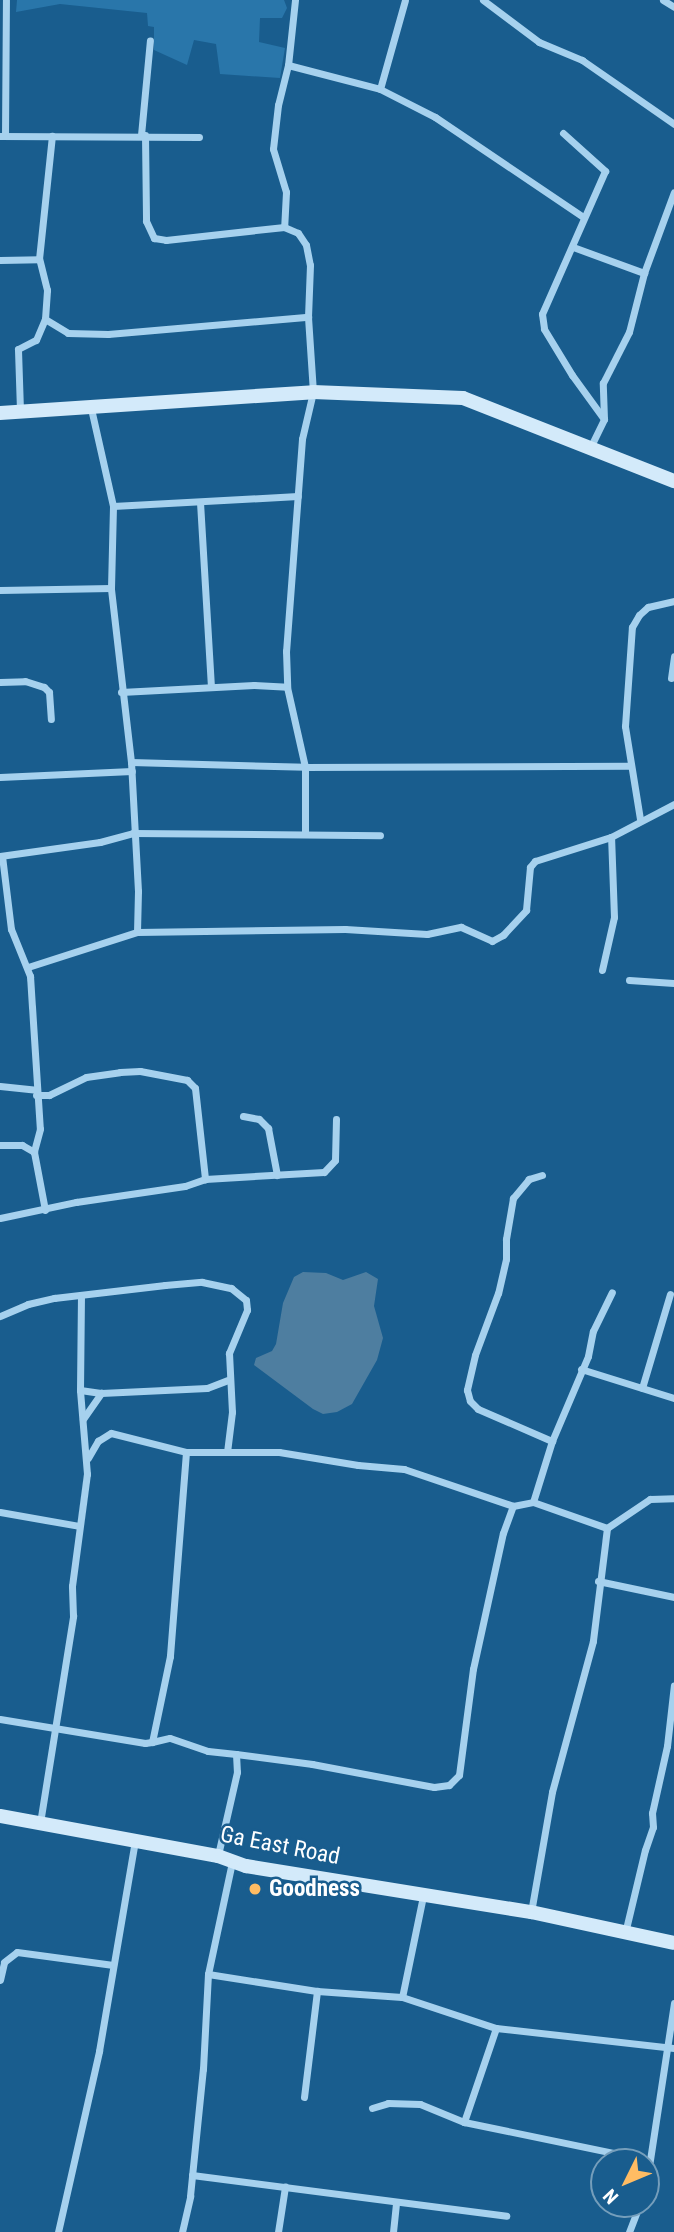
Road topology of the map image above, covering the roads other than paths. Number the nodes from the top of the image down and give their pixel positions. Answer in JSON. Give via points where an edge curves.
{"nodes":[{"id":1,"x":6,"y":0,"type":"edge"},
{"id":2,"x":295,"y":0,"type":"edge"},
{"id":3,"x":405,"y":0,"type":"edge"},
{"id":4,"x":483,"y":0,"type":"edge"},
{"id":5,"x":663,"y":0,"type":"edge"},
{"id":6,"x":674,"y":7,"type":"edge"},
{"id":7,"x":150,"y":40,"type":"dead end"},
{"id":8,"x":2,"y":44,"type":"edge"},
{"id":9,"x":288,"y":65,"type":"junction"},
{"id":10,"x":380,"y":89,"type":"junction"},
{"id":11,"x":674,"y":124,"type":"edge"},
{"id":12,"x":563,"y":133,"type":"dead end"},
{"id":13,"x":143,"y":135,"type":"junction"},
{"id":14,"x":3,"y":136,"type":"edge"},
{"id":15,"x":52,"y":136,"type":"junction"},
{"id":16,"x":199,"y":137,"type":"dead end"},
{"id":17,"x":674,"y":192,"type":"edge"},
{"id":18,"x":583,"y":217,"type":"junction"},
{"id":19,"x":285,"y":228,"type":"junction"},
{"id":20,"x":573,"y":247,"type":"junction"},
{"id":21,"x":40,"y":259,"type":"junction"},
{"id":22,"x":0,"y":260,"type":"edge"},
{"id":23,"x":644,"y":273,"type":"junction"},
{"id":24,"x":309,"y":317,"type":"junction"},
{"id":25,"x":45,"y":318,"type":"junction"},
{"id":26,"x":313,"y":392,"type":"junction"},
{"id":27,"x":91,"y":408,"type":"junction"},
{"id":28,"x":20,"y":410,"type":"junction"},
{"id":29,"x":0,"y":413,"type":"edge"},
{"id":30,"x":604,"y":419,"type":"junction"},
{"id":31,"x":590,"y":448,"type":"junction"},
{"id":32,"x":674,"y":481,"type":"edge"},
{"id":33,"x":298,"y":496,"type":"junction"},
{"id":34,"x":200,"y":502,"type":"junction"},
{"id":35,"x":113,"y":506,"type":"junction"},
{"id":36,"x":111,"y":588,"type":"junction"},
{"id":37,"x":0,"y":589,"type":"edge"},
{"id":38,"x":674,"y":601,"type":"edge"},
{"id":39,"x":674,"y":656,"type":"edge"},
{"id":40,"x":671,"y":678,"type":"dead end"},
{"id":41,"x":0,"y":682,"type":"edge"},
{"id":42,"x":211,"y":687,"type":"junction"},
{"id":43,"x":287,"y":687,"type":"junction"},
{"id":44,"x":121,"y":692,"type":"junction"},
{"id":45,"x":51,"y":719,"type":"dead end"},
{"id":46,"x":131,"y":766,"type":"junction"},
{"id":47,"x":305,"y":766,"type":"junction"},
{"id":48,"x":629,"y":766,"type":"junction"},
{"id":49,"x":0,"y":777,"type":"edge"},
{"id":50,"x":674,"y":804,"type":"edge"},
{"id":51,"x":639,"y":819,"type":"junction"},
{"id":52,"x":133,"y":834,"type":"junction"},
{"id":53,"x":306,"y":834,"type":"junction"},
{"id":54,"x":380,"y":835,"type":"dead end"},
{"id":55,"x":611,"y":836,"type":"junction"},
{"id":56,"x":1,"y":856,"type":"edge"},
{"id":57,"x":137,"y":932,"type":"junction"},
{"id":58,"x":28,"y":967,"type":"junction"},
{"id":59,"x":602,"y":970,"type":"dead end"},
{"id":60,"x":629,"y":980,"type":"dead end"},
{"id":61,"x":674,"y":983,"type":"edge"},
{"id":62,"x":0,"y":1086,"type":"edge"},
{"id":63,"x":36,"y":1092,"type":"junction"},
{"id":64,"x":243,"y":1116,"type":"dead end"},
{"id":65,"x":336,"y":1119,"type":"dead end"},
{"id":66,"x":0,"y":1145,"type":"edge"},
{"id":67,"x":34,"y":1152,"type":"junction"},
{"id":68,"x":277,"y":1175,"type":"junction"},
{"id":69,"x":542,"y":1175,"type":"dead end"},
{"id":70,"x":205,"y":1179,"type":"junction"},
{"id":71,"x":45,"y":1210,"type":"junction"},
{"id":72,"x":0,"y":1219,"type":"edge"},
{"id":73,"x":612,"y":1292,"type":"dead end"},
{"id":74,"x":670,"y":1294,"type":"dead end"},
{"id":75,"x":81,"y":1295,"type":"junction"},
{"id":76,"x":0,"y":1316,"type":"edge"},
{"id":77,"x":582,"y":1369,"type":"junction"},
{"id":78,"x":228,"y":1380,"type":"junction"},
{"id":79,"x":642,"y":1388,"type":"junction"},
{"id":80,"x":80,"y":1390,"type":"junction"},
{"id":81,"x":102,"y":1393,"type":"junction"},
{"id":82,"x":674,"y":1398,"type":"edge"},
{"id":83,"x":83,"y":1419,"type":"junction"},
{"id":84,"x":552,"y":1441,"type":"junction"},
{"id":85,"x":227,"y":1451,"type":"junction"},
{"id":86,"x":186,"y":1452,"type":"junction"},
{"id":87,"x":88,"y":1458,"type":"junction"},
{"id":88,"x":674,"y":1498,"type":"edge"},
{"id":89,"x":533,"y":1502,"type":"junction"},
{"id":90,"x":513,"y":1506,"type":"junction"},
{"id":91,"x":0,"y":1512,"type":"edge"},
{"id":92,"x":79,"y":1526,"type":"junction"},
{"id":93,"x":607,"y":1528,"type":"junction"},
{"id":94,"x":598,"y":1581,"type":"junction"},
{"id":95,"x":674,"y":1597,"type":"edge"},
{"id":96,"x":674,"y":1685,"type":"edge"},
{"id":97,"x":0,"y":1718,"type":"edge"},
{"id":98,"x":55,"y":1729,"type":"junction"},
{"id":99,"x":152,"y":1742,"type":"junction"},
{"id":100,"x":236,"y":1754,"type":"junction"},
{"id":101,"x":0,"y":1816,"type":"edge"},
{"id":102,"x":40,"y":1823,"type":"junction"},
{"id":103,"x":135,"y":1841,"type":"junction"},
{"id":104,"x":225,"y":1859,"type":"junction"},
{"id":105,"x":423,"y":1896,"type":"junction"},
{"id":106,"x":531,"y":1912,"type":"junction"},
{"id":107,"x":625,"y":1933,"type":"junction"},
{"id":108,"x":674,"y":1943,"type":"edge"},
{"id":109,"x":113,"y":1965,"type":"junction"},
{"id":110,"x":208,"y":1974,"type":"junction"},
{"id":111,"x":0,"y":1980,"type":"edge"},
{"id":112,"x":317,"y":1991,"type":"junction"},
{"id":113,"x":402,"y":1997,"type":"junction"},
{"id":114,"x":674,"y":2003,"type":"edge"},
{"id":115,"x":496,"y":2028,"type":"junction"},
{"id":116,"x":670,"y":2047,"type":"edge"},
{"id":117,"x":304,"y":2097,"type":"dead end"},
{"id":118,"x":372,"y":2108,"type":"dead end"},
{"id":119,"x":464,"y":2122,"type":"junction"},
{"id":120,"x":590,"y":2148,"type":"edge"},
{"id":121,"x":650,"y":2148,"type":"edge"},
{"id":122,"x":192,"y":2175,"type":"junction"},
{"id":123,"x":285,"y":2187,"type":"junction"},
{"id":124,"x":396,"y":2203,"type":"junction"},
{"id":125,"x":506,"y":2216,"type":"dead end"},
{"id":126,"x":58,"y":2232,"type":"edge"},
{"id":127,"x":182,"y":2232,"type":"edge"},
{"id":128,"x":278,"y":2232,"type":"edge"},
{"id":129,"x":393,"y":2232,"type":"edge"}],
"edges":[{"from":1,"to":8,"type":"street"},
{"from":2,"to":9,"type":"street"},
{"from":3,"to":10,"type":"street"},
{"from":4,"to":11,"type":"street","via":[[539,41],[582,60]]},
{"from":5,"to":6,"type":"street"},
{"from":7,"to":13,"type":"street"},
{"from":8,"to":14,"type":"street"},
{"from":9,"to":10,"type":"street"},
{"from":9,"to":19,"type":"street","via":[[273,149],[286,192]]},
{"from":10,"to":18,"type":"street","via":[[435,117]]},
{"from":12,"to":18,"type":"street","via":[[605,171]]},
{"from":13,"to":15,"type":"street"},
{"from":13,"to":16,"type":"street"},
{"from":13,"to":19,"type":"street","via":[[146,221],[154,238]]},
{"from":14,"to":15,"type":"street"},
{"from":15,"to":21,"type":"street"},
{"from":17,"to":23,"type":"street"},
{"from":18,"to":20,"type":"street"},
{"from":19,"to":24,"type":"street","via":[[298,233],[306,245]]},
{"from":20,"to":23,"type":"street"},
{"from":20,"to":30,"type":"street","via":[[542,314],[544,330]]},
{"from":21,"to":22,"type":"street"},
{"from":21,"to":25,"type":"street","via":[[47,290]]},
{"from":23,"to":30,"type":"street","via":[[629,332],[603,383]]},
{"from":24,"to":25,"type":"street","via":[[108,334],[68,333]]},
{"from":24,"to":26,"type":"street"},
{"from":25,"to":28,"type":"street","via":[[36,340],[18,349]]},
{"from":26,"to":27,"type":"street"},
{"from":26,"to":31,"type":"street","via":[[463,398]]},
{"from":26,"to":33,"type":"street","via":[[302,439]]},
{"from":27,"to":28,"type":"street"},
{"from":27,"to":35,"type":"street"},
{"from":28,"to":29,"type":"street"},
{"from":30,"to":31,"type":"street"},
{"from":31,"to":32,"type":"street"},
{"from":33,"to":34,"type":"street"},
{"from":33,"to":43,"type":"street"},
{"from":34,"to":35,"type":"street"},
{"from":34,"to":42,"type":"street"},
{"from":35,"to":36,"type":"street"},
{"from":36,"to":37,"type":"street"},
{"from":36,"to":44,"type":"street"},
{"from":38,"to":48,"type":"street","via":[[648,607],[632,627],[625,726]]},
{"from":39,"to":40,"type":"street"},
{"from":41,"to":45,"type":"street","via":[[25,681],[44,687],[49,692]]},
{"from":42,"to":43,"type":"street"},
{"from":42,"to":44,"type":"street"},
{"from":43,"to":47,"type":"street"},
{"from":44,"to":46,"type":"street"},
{"from":46,"to":47,"type":"street"},
{"from":46,"to":49,"type":"street"},
{"from":46,"to":52,"type":"street"},
{"from":47,"to":48,"type":"street"},
{"from":47,"to":53,"type":"street"},
{"from":48,"to":51,"type":"street"},
{"from":50,"to":51,"type":"street"},
{"from":51,"to":55,"type":"street"},
{"from":52,"to":53,"type":"street"},
{"from":52,"to":56,"type":"street"},
{"from":52,"to":57,"type":"street"},
{"from":53,"to":54,"type":"street"},
{"from":55,"to":57,"type":"street","via":[[531,863],[526,910],[503,935],[492,940],[461,927],[427,934],[345,929]]},
{"from":55,"to":59,"type":"street","via":[[614,917]]},
{"from":56,"to":58,"type":"street","via":[[11,929]]},
{"from":57,"to":58,"type":"street"},
{"from":58,"to":63,"type":"street"},
{"from":60,"to":61,"type":"street"},
{"from":62,"to":63,"type":"street"},
{"from":63,"to":67,"type":"street","via":[[40,1129]]},
{"from":63,"to":70,"type":"street","via":[[49,1095],[86,1077],[120,1072],[187,1080],[195,1088]]},
{"from":64,"to":68,"type":"street","via":[[259,1119],[268,1128]]},
{"from":65,"to":68,"type":"street","via":[[335,1160],[329,1170]]},
{"from":66,"to":67,"type":"street","via":[[22,1145]]},
{"from":67,"to":71,"type":"street"},
{"from":68,"to":70,"type":"street"},
{"from":69,"to":84,"type":"street","via":[[529,1179],[513,1198],[498,1293],[467,1391],[478,1409]]},
{"from":70,"to":71,"type":"street"},
{"from":71,"to":72,"type":"street"},
{"from":73,"to":77,"type":"street","via":[[593,1331]]},
{"from":74,"to":79,"type":"street"},
{"from":75,"to":76,"type":"street","via":[[27,1304]]},
{"from":75,"to":78,"type":"street","via":[[202,1282],[231,1288],[248,1305],[232,1338]]},
{"from":75,"to":80,"type":"street"},
{"from":77,"to":79,"type":"street"},
{"from":77,"to":84,"type":"street"},
{"from":78,"to":81,"type":"street","via":[[207,1388]]},
{"from":78,"to":85,"type":"street","via":[[232,1412]]},
{"from":79,"to":82,"type":"street"},
{"from":80,"to":81,"type":"street"},
{"from":80,"to":83,"type":"street"},
{"from":81,"to":83,"type":"street"},
{"from":83,"to":87,"type":"street"},
{"from":84,"to":89,"type":"street"},
{"from":85,"to":86,"type":"street"},
{"from":85,"to":90,"type":"street","via":[[279,1452],[404,1469]]},
{"from":86,"to":87,"type":"street","via":[[111,1433],[97,1441]]},
{"from":86,"to":99,"type":"street","via":[[170,1656]]},
{"from":87,"to":92,"type":"street"},
{"from":88,"to":93,"type":"street","via":[[650,1499]]},
{"from":89,"to":90,"type":"street"},
{"from":89,"to":93,"type":"street"},
{"from":90,"to":100,"type":"street","via":[[472,1669],[459,1775],[449,1785],[434,1787]]},
{"from":91,"to":92,"type":"street"},
{"from":92,"to":98,"type":"street","via":[[73,1616]]},
{"from":93,"to":94,"type":"street"},
{"from":94,"to":95,"type":"street"},
{"from":94,"to":106,"type":"street","via":[[593,1641],[545,1824]]},
{"from":96,"to":107,"type":"street","via":[[653,1827]]},
{"from":97,"to":98,"type":"street"},
{"from":98,"to":99,"type":"street"},
{"from":98,"to":102,"type":"street"},
{"from":99,"to":100,"type":"street","via":[[170,1738],[208,1751]]},
{"from":100,"to":104,"type":"street"},
{"from":101,"to":102,"type":"street","name":"Ga East Road"},
{"from":102,"to":103,"type":"street","name":"Ga East Road"},
{"from":103,"to":104,"type":"street","name":"Ga East Road"},
{"from":103,"to":109,"type":"street"},
{"from":104,"to":105,"type":"street","name":"Ga East Road"},
{"from":104,"to":110,"type":"street"},
{"from":105,"to":106,"type":"street","name":"Ga East Road"},
{"from":105,"to":113,"type":"street"},
{"from":106,"to":107,"type":"street","name":"Ga East Road"},
{"from":107,"to":108,"type":"street","name":"Ga East Road"},
{"from":109,"to":111,"type":"street","via":[[17,1952],[4,1962]]},
{"from":109,"to":126,"type":"street","via":[[99,2051]]},
{"from":110,"to":112,"type":"street"},
{"from":110,"to":122,"type":"street"},
{"from":112,"to":113,"type":"street"},
{"from":112,"to":117,"type":"street"},
{"from":113,"to":115,"type":"street"},
{"from":114,"to":116,"type":"street"},
{"from":115,"to":116,"type":"street"},
{"from":115,"to":119,"type":"street"},
{"from":116,"to":121,"type":"street"},
{"from":118,"to":119,"type":"street","via":[[388,2103],[421,2104]]},
{"from":119,"to":120,"type":"street"},
{"from":122,"to":123,"type":"street"},
{"from":122,"to":127,"type":"street"},
{"from":123,"to":124,"type":"street"},
{"from":123,"to":128,"type":"street"},
{"from":124,"to":125,"type":"street"},
{"from":124,"to":129,"type":"street"}]}
